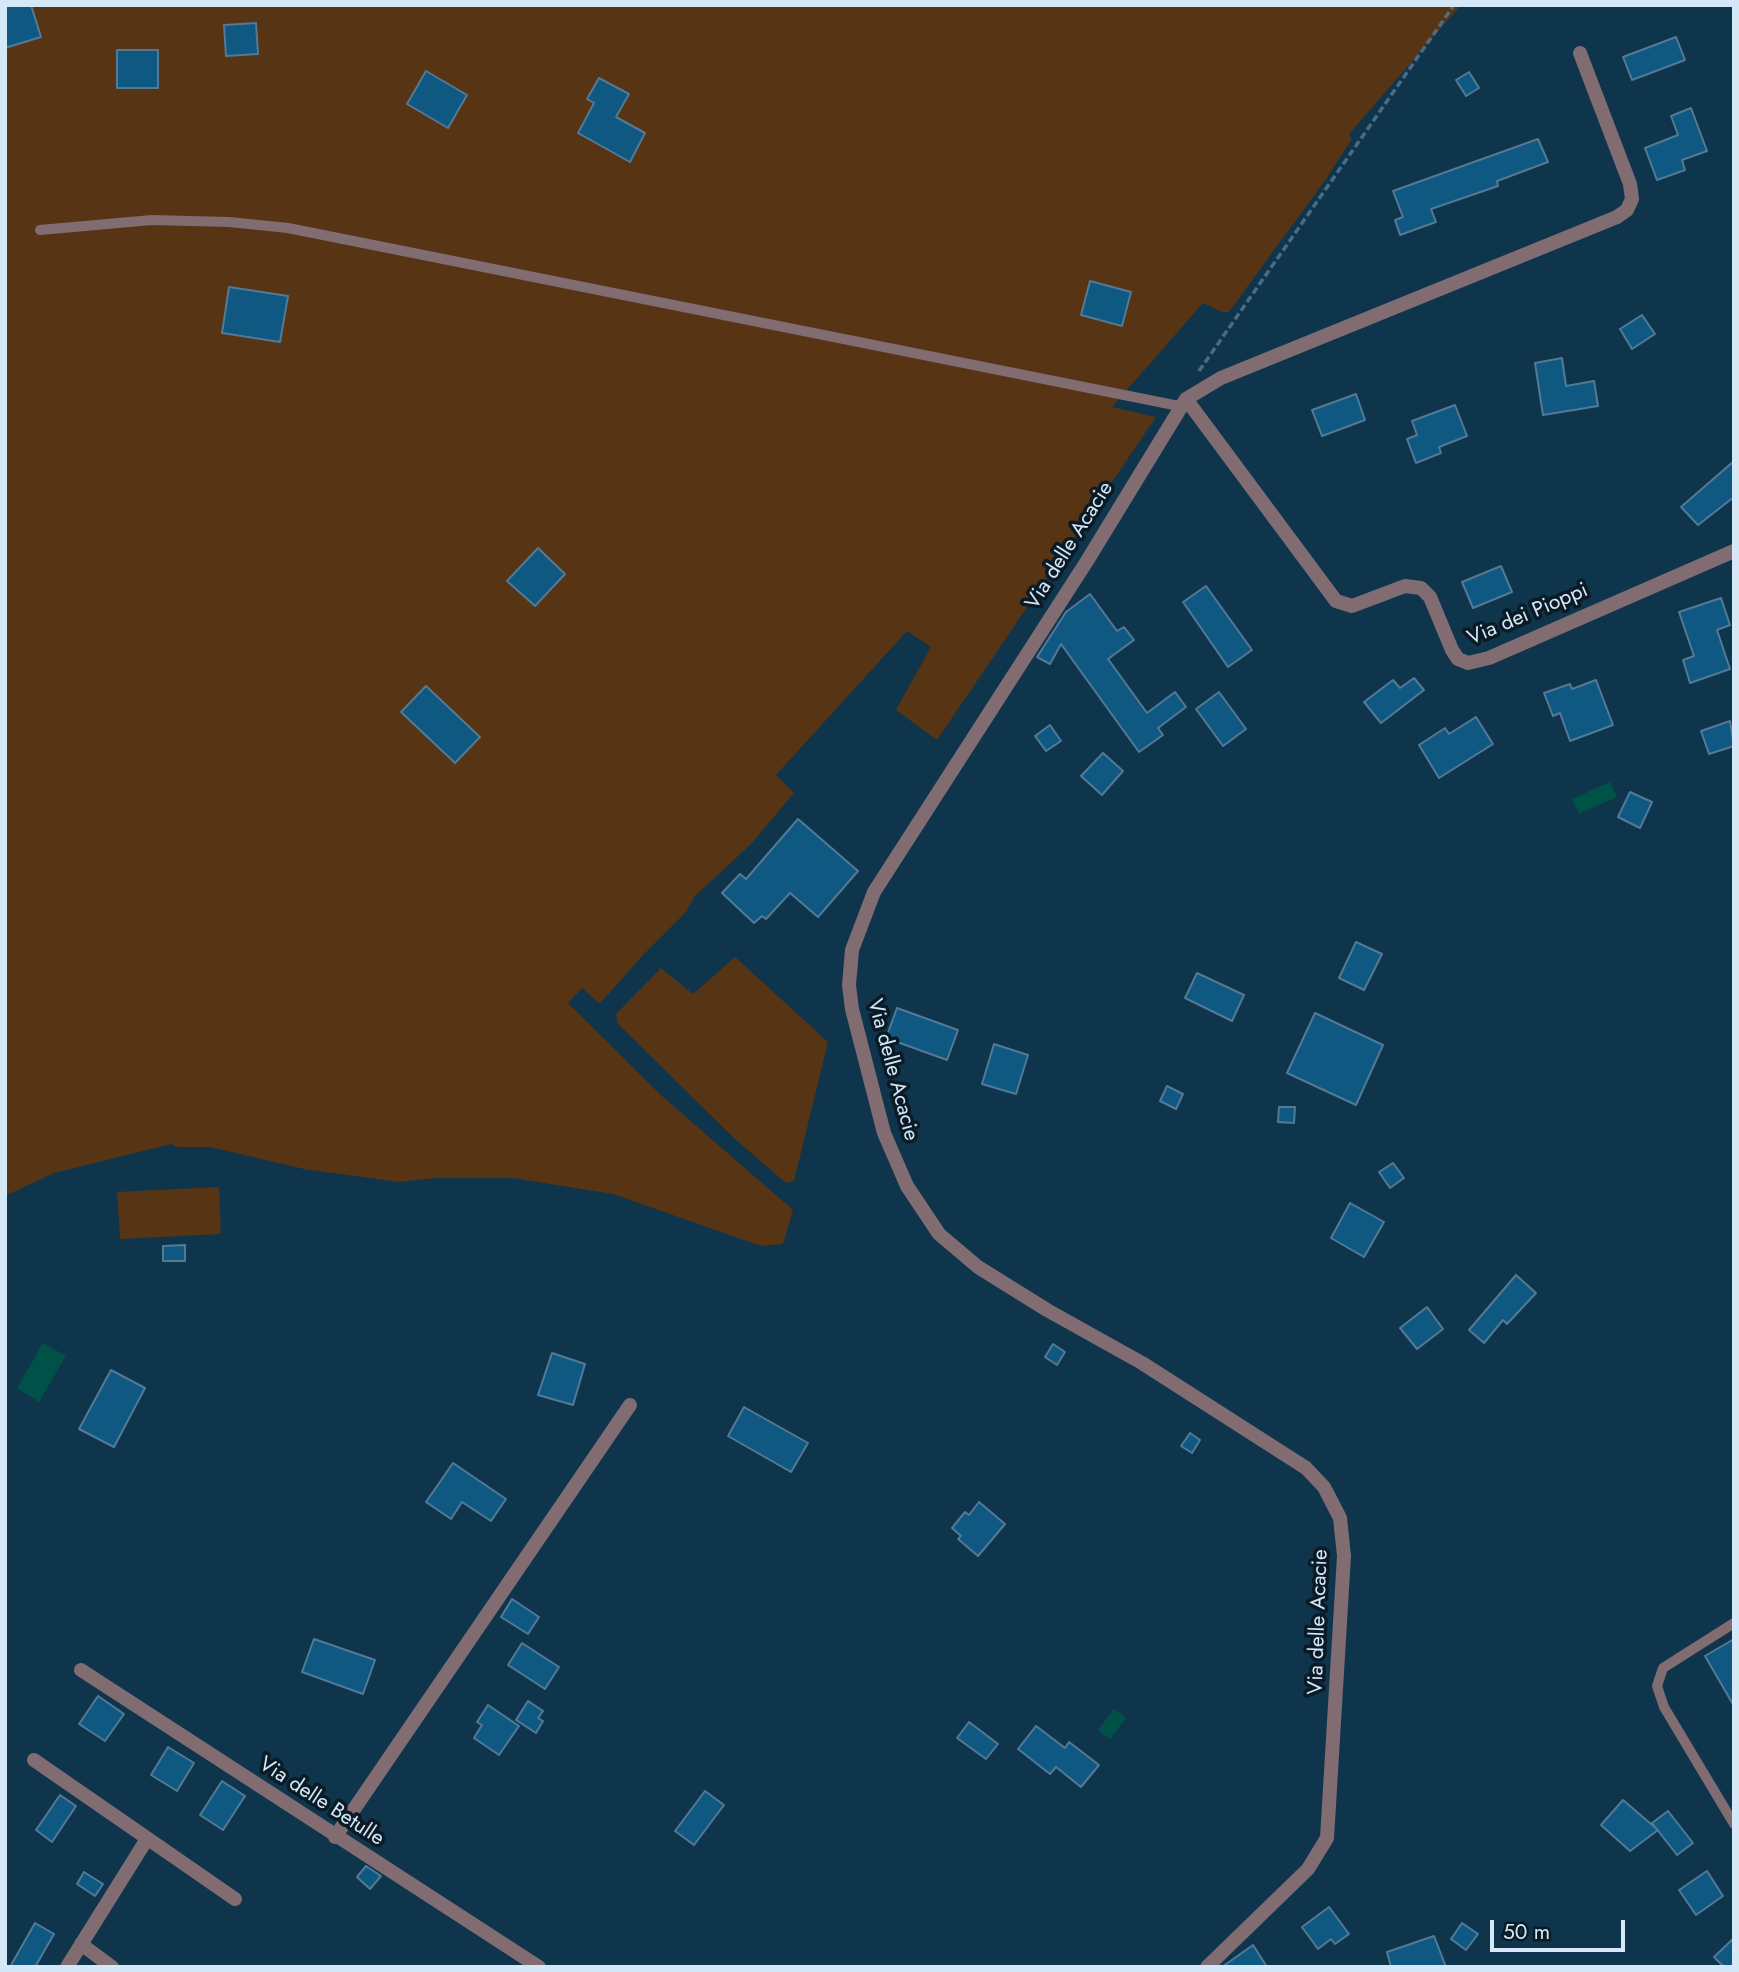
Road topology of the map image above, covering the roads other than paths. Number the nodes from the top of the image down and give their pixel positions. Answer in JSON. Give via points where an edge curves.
{"nodes":[{"id":1,"x":1580,"y":53,"type":"dead end"},
{"id":2,"x":40,"y":230,"type":"dead end"},
{"id":3,"x":1182,"y":402,"type":"junction"},
{"id":4,"x":1734,"y":551,"type":"edge"},
{"id":5,"x":630,"y":1405,"type":"dead end"},
{"id":6,"x":1734,"y":1623,"type":"edge"},
{"id":7,"x":81,"y":1670,"type":"dead end"},
{"id":8,"x":34,"y":1760,"type":"dead end"},
{"id":9,"x":1734,"y":1824,"type":"edge"},
{"id":10,"x":335,"y":1836,"type":"junction"},
{"id":11,"x":147,"y":1839,"type":"junction"},
{"id":12,"x":236,"y":1899,"type":"dead end"},
{"id":13,"x":81,"y":1944,"type":"junction"},
{"id":14,"x":67,"y":1967,"type":"edge"},
{"id":15,"x":112,"y":1967,"type":"edge"},
{"id":16,"x":539,"y":1967,"type":"edge"},
{"id":17,"x":1207,"y":1967,"type":"edge"}],
"edges":[{"from":1,"to":3,"type":"street","name":"Via delle Acacie","via":[[1630,184],[1632,199],[1624,212],[1212,383]]},
{"from":2,"to":3,"type":"lane","via":[[167,220],[288,228]]},
{"from":3,"to":4,"type":"street","name":"Via dei Pioppi","via":[[1336,601],[1352,606],[1405,586],[1421,588],[1430,597],[1452,650],[1468,663],[1489,658]]},
{"from":3,"to":17,"type":"street","name":"Via delle Acacie","via":[[1087,561],[871,898],[852,950],[849,985],[855,1025],[890,1148],[907,1186],[939,1234],[978,1267],[1142,1363],[1306,1468],[1324,1487],[1340,1518],[1344,1556],[1327,1838],[1308,1869]]},
{"from":5,"to":10,"type":"street"},
{"from":6,"to":9,"type":"lane","via":[[1663,1668],[1657,1686],[1664,1707]]},
{"from":7,"to":10,"type":"street","name":"Via delle Betulle"},
{"from":8,"to":11,"type":"street"},
{"from":10,"to":16,"type":"street","name":"Via delle Betulle"},
{"from":11,"to":12,"type":"street"},
{"from":11,"to":13,"type":"street"},
{"from":13,"to":14,"type":"street"},
{"from":13,"to":15,"type":"street"}]}
